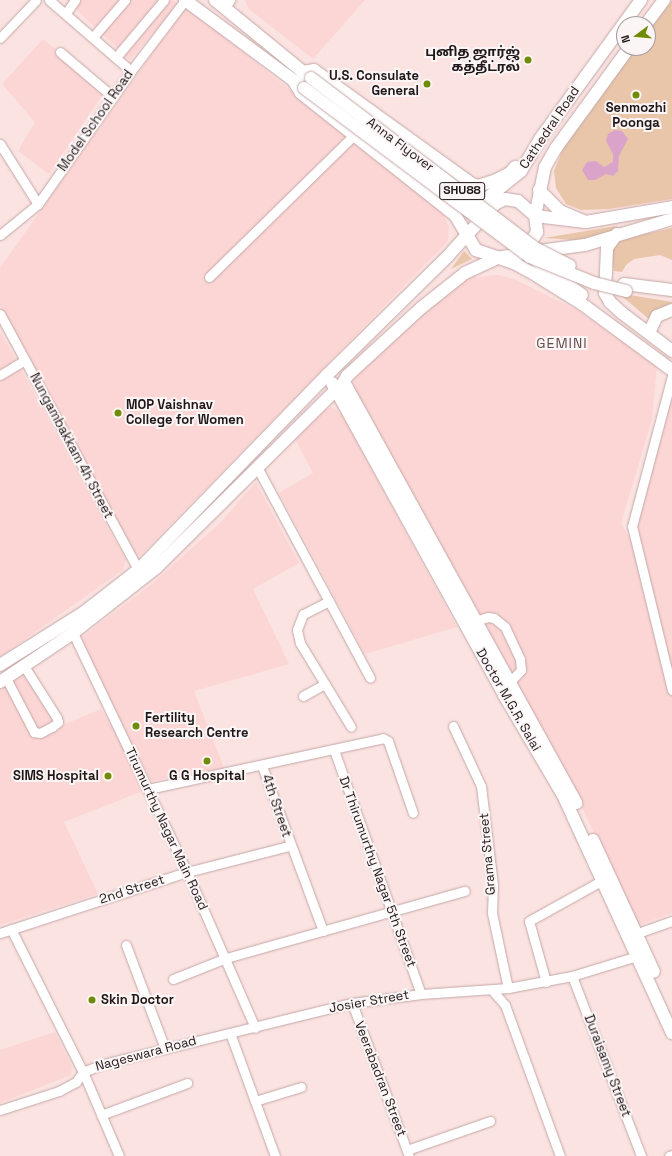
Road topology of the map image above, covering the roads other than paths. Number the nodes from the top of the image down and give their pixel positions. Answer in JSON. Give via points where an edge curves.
{"nodes":[{"id":1,"x":36,"y":0,"type":"edge"},
{"id":2,"x":48,"y":0,"type":"edge"},
{"id":3,"x":75,"y":0,"type":"edge"},
{"id":4,"x":125,"y":0,"type":"edge"},
{"id":5,"x":164,"y":0,"type":"edge"},
{"id":6,"x":185,"y":0,"type":"edge"},
{"id":7,"x":641,"y":0,"type":"edge"},
{"id":8,"x":664,"y":0,"type":"edge"},
{"id":9,"x":223,"y":2,"type":"edge"},
{"id":10,"x":66,"y":13,"type":"junction"},
{"id":11,"x":652,"y":16,"type":"edge"},
{"id":12,"x":93,"y":37,"type":"junction"},
{"id":13,"x":0,"y":38,"type":"edge"},
{"id":14,"x":60,"y":52,"type":"dead end"},
{"id":15,"x":117,"y":56,"type":"junction"},
{"id":16,"x":623,"y":56,"type":"edge"},
{"id":17,"x":131,"y":71,"type":"junction"},
{"id":18,"x":307,"y":75,"type":"junction"},
{"id":19,"x":293,"y":80,"type":"junction"},
{"id":20,"x":113,"y":97,"type":"junction"},
{"id":21,"x":355,"y":134,"type":"junction"},
{"id":22,"x":540,"y":139,"type":"junction"},
{"id":23,"x":0,"y":144,"type":"edge"},
{"id":24,"x":478,"y":186,"type":"junction"},
{"id":25,"x":540,"y":190,"type":"junction"},
{"id":26,"x":38,"y":204,"type":"junction"},
{"id":27,"x":672,"y":207,"type":"edge"},
{"id":28,"x":535,"y":216,"type":"junction"},
{"id":29,"x":457,"y":219,"type":"junction"},
{"id":30,"x":672,"y":219,"type":"edge"},
{"id":31,"x":586,"y":222,"type":"junction"},
{"id":32,"x":617,"y":234,"type":"junction"},
{"id":33,"x":0,"y":236,"type":"edge"},
{"id":34,"x":467,"y":236,"type":"junction"},
{"id":35,"x":457,"y":246,"type":"junction"},
{"id":36,"x":527,"y":255,"type":"junction"},
{"id":37,"x":497,"y":258,"type":"junction"},
{"id":38,"x":209,"y":277,"type":"dead end"},
{"id":39,"x":668,"y":289,"type":"edge"},
{"id":40,"x":672,"y":298,"type":"edge"},
{"id":41,"x":672,"y":310,"type":"edge"},
{"id":42,"x":0,"y":314,"type":"edge"},
{"id":43,"x":649,"y":333,"type":"junction"},
{"id":44,"x":672,"y":352,"type":"edge"},
{"id":45,"x":25,"y":360,"type":"junction"},
{"id":46,"x":672,"y":361,"type":"edge"},
{"id":47,"x":672,"y":370,"type":"edge"},
{"id":48,"x":0,"y":375,"type":"edge"},
{"id":49,"x":327,"y":376,"type":"junction"},
{"id":50,"x":672,"y":376,"type":"edge"},
{"id":51,"x":340,"y":385,"type":"junction"},
{"id":52,"x":257,"y":467,"type":"junction"},
{"id":53,"x":186,"y":522,"type":"junction"},
{"id":54,"x":200,"y":524,"type":"junction"},
{"id":55,"x":140,"y":574,"type":"junction"},
{"id":56,"x":329,"y":601,"type":"junction"},
{"id":57,"x":83,"y":613,"type":"junction"},
{"id":58,"x":475,"y":621,"type":"junction"},
{"id":59,"x":76,"y":630,"type":"junction"},
{"id":60,"x":668,"y":658,"type":"edge"},
{"id":61,"x":0,"y":665,"type":"edge"},
{"id":62,"x":24,"y":666,"type":"junction"},
{"id":63,"x":370,"y":678,"type":"dead end"},
{"id":64,"x":3,"y":680,"type":"edge"},
{"id":65,"x":509,"y":683,"type":"junction"},
{"id":66,"x":324,"y":684,"type":"junction"},
{"id":67,"x":672,"y":690,"type":"edge"},
{"id":68,"x":303,"y":696,"type":"dead end"},
{"id":69,"x":452,"y":726,"type":"dead end"},
{"id":70,"x":351,"y":727,"type":"dead end"},
{"id":71,"x":334,"y":750,"type":"junction"},
{"id":72,"x":262,"y":766,"type":"junction"},
{"id":73,"x":148,"y":789,"type":"junction"},
{"id":74,"x":413,"y":812,"type":"dead end"},
{"id":75,"x":290,"y":846,"type":"junction"},
{"id":76,"x":187,"y":872,"type":"junction"},
{"id":77,"x":603,"y":880,"type":"junction"},
{"id":78,"x":465,"y":891,"type":"dead end"},
{"id":79,"x":391,"y":910,"type":"junction"},
{"id":80,"x":672,"y":921,"type":"edge"},
{"id":81,"x":11,"y":929,"type":"junction"},
{"id":82,"x":323,"y":931,"type":"junction"},
{"id":83,"x":0,"y":933,"type":"edge"},
{"id":84,"x":633,"y":935,"type":"junction"},
{"id":85,"x":126,"y":945,"type":"dead end"},
{"id":86,"x":637,"y":956,"type":"junction"},
{"id":87,"x":226,"y":958,"type":"junction"},
{"id":88,"x":572,"y":976,"type":"junction"},
{"id":89,"x":173,"y":979,"type":"dead end"},
{"id":90,"x":546,"y":982,"type":"junction"},
{"id":91,"x":508,"y":988,"type":"junction"},
{"id":92,"x":492,"y":990,"type":"junction"},
{"id":93,"x":421,"y":994,"type":"junction"},
{"id":94,"x":352,"y":1002,"type":"junction"},
{"id":95,"x":672,"y":1015,"type":"edge"},
{"id":96,"x":255,"y":1028,"type":"junction"},
{"id":97,"x":230,"y":1033,"type":"junction"},
{"id":98,"x":672,"y":1033,"type":"edge"},
{"id":99,"x":165,"y":1049,"type":"junction"},
{"id":100,"x":83,"y":1072,"type":"junction"},
{"id":101,"x":187,"y":1083,"type":"dead end"},
{"id":102,"x":301,"y":1087,"type":"dead end"},
{"id":103,"x":255,"y":1102,"type":"junction"},
{"id":104,"x":0,"y":1110,"type":"edge"},
{"id":105,"x":101,"y":1115,"type":"junction"},
{"id":106,"x":490,"y":1121,"type":"dead end"},
{"id":107,"x":408,"y":1153,"type":"edge"},
{"id":108,"x":119,"y":1156,"type":"edge"},
{"id":109,"x":275,"y":1156,"type":"edge"},
{"id":110,"x":560,"y":1156,"type":"edge"},
{"id":111,"x":641,"y":1156,"type":"edge"}],
"edges":[{"from":1,"to":13,"type":"street"},
{"from":2,"to":10,"type":"street"},
{"from":3,"to":10,"type":"street"},
{"from":4,"to":12,"type":"street"},
{"from":5,"to":15,"type":"street"},
{"from":6,"to":17,"type":"street","name":"Model School Road"},
{"from":6,"to":19,"type":"main road","number":"SHU88"},
{"from":7,"to":22,"type":"main road","name":"Cathedral Road"},
{"from":8,"to":11,"type":"main road"},
{"from":9,"to":18,"type":"main road","number":"SHU88"},
{"from":10,"to":12,"type":"street"},
{"from":12,"to":15,"type":"street"},
{"from":14,"to":20,"type":"street"},
{"from":15,"to":17,"type":"street"},
{"from":16,"to":25,"type":"main road","name":"Cathedral Road","via":[[556,148],[545,167]]},
{"from":17,"to":20,"type":"street","name":"Model School Road"},
{"from":18,"to":24,"type":"main road","via":[[314,70],[442,163]]},
{"from":18,"to":39,"type":"main road","name":"Anna Flyover","number":"SHU88","bridge":true,"via":[[535,248],[594,276]]},
{"from":19,"to":21,"type":"main road","via":[[301,93]]},
{"from":19,"to":36,"type":"main road","name":"Anna Flyover","number":"SHU88","bridge":true},
{"from":20,"to":26,"type":"street","name":"Model School Road"},
{"from":21,"to":29,"type":"main road"},
{"from":21,"to":38,"type":"street"},
{"from":22,"to":24,"type":"main road","via":[[510,173]]},
{"from":22,"to":29,"type":"main road","name":"Cathedral Road","via":[[522,171]]},
{"from":23,"to":26,"type":"street"},
{"from":24,"to":29,"type":"main road"},
{"from":25,"to":28,"type":"main road","name":"Cathedral Road"},
{"from":25,"to":31,"type":"main road","via":[[560,211]]},
{"from":26,"to":33,"type":"street","name":"Model School Road"},
{"from":27,"to":31,"type":"main road"},
{"from":28,"to":31,"type":"main road"},
{"from":28,"to":34,"type":"main road","via":[[518,201],[505,199],[495,204]]},
{"from":28,"to":36,"type":"main road","name":"Cathedral Road","via":[[537,232]]},
{"from":29,"to":34,"type":"main road"},
{"from":29,"to":35,"type":"main road"},
{"from":30,"to":32,"type":"main road"},
{"from":32,"to":36,"type":"main road","via":[[585,245],[547,248]]},
{"from":32,"to":43,"type":"main road","via":[[607,248],[605,293],[614,306]]},
{"from":34,"to":35,"type":"main road"},
{"from":34,"to":37,"type":"main road","via":[[476,250]]},
{"from":35,"to":49,"type":"main road"},
{"from":36,"to":37,"type":"main road"},
{"from":36,"to":40,"type":"main road","name":"Anna Flyover","number":"SHU88","bridge":true,"via":[[594,283]]},
{"from":36,"to":46,"type":"main road","name":"Anna Flyover","bridge":true},
{"from":37,"to":47,"type":"main road","via":[[514,263],[582,304]]},
{"from":37,"to":51,"type":"main road","via":[[465,273],[420,308]]},
{"from":41,"to":43,"type":"main road","via":[[657,316]]},
{"from":42,"to":45,"type":"street","name":"Nungambakkam 4h Street"},
{"from":43,"to":44,"type":"main road"},
{"from":45,"to":48,"type":"street"},
{"from":45,"to":55,"type":"street","name":"Nungambakkam 4h Street"},
{"from":49,"to":51,"type":"main road","name":"Doctor M.G.R. Salai"},
{"from":49,"to":53,"type":"main road"},
{"from":50,"to":60,"type":"street","via":[[632,526]]},
{"from":51,"to":52,"type":"main road"},
{"from":51,"to":58,"type":"main road","name":"Doctor M.G.R. Salai"},
{"from":51,"to":77,"type":"main road","name":"Doctor M.G.R. Salai","via":[[504,695],[563,795]]},
{"from":52,"to":54,"type":"main road"},
{"from":52,"to":56,"type":"street"},
{"from":53,"to":54,"type":"main road"},
{"from":53,"to":55,"type":"main road"},
{"from":54,"to":55,"type":"main road"},
{"from":55,"to":57,"type":"main road"},
{"from":55,"to":59,"type":"main road"},
{"from":56,"to":63,"type":"street"},
{"from":56,"to":66,"type":"street","via":[[303,614],[297,630],[300,643]]},
{"from":57,"to":59,"type":"main road"},
{"from":57,"to":61,"type":"main road"},
{"from":58,"to":65,"type":"main road","name":"Doctor M.G.R. Salai"},
{"from":58,"to":65,"type":"street","via":[[494,618],[505,627],[520,658],[521,670]]},
{"from":59,"to":62,"type":"main road"},
{"from":59,"to":73,"type":"street","name":"Tirumurthy Nagar Main Road"},
{"from":60,"to":67,"type":"street"},
{"from":62,"to":64,"type":"main road"},
{"from":62,"to":64,"type":"street","via":[[57,718],[58,722],[52,727],[40,733],[34,732]]},
{"from":65,"to":84,"type":"main road","name":"Doctor M.G.R. Salai","via":[[569,789]]},
{"from":66,"to":68,"type":"street"},
{"from":66,"to":70,"type":"street"},
{"from":69,"to":91,"type":"street","name":"Grama Street","via":[[481,786],[493,885],[492,913]]},
{"from":71,"to":72,"type":"street"},
{"from":71,"to":74,"type":"street","via":[[386,739]]},
{"from":71,"to":79,"type":"street","name":"Dr Thirumurthy Nagar 5th Street"},
{"from":72,"to":73,"type":"street"},
{"from":72,"to":75,"type":"street","name":"4th Street"},
{"from":73,"to":76,"type":"street","name":"Tirumurthy Nagar Main Road"},
{"from":75,"to":76,"type":"street","name":"2nd Street"},
{"from":75,"to":82,"type":"street","name":"4th Street"},
{"from":76,"to":81,"type":"street","name":"2nd Street"},
{"from":76,"to":87,"type":"street","name":"Tirumurthy Nagar Main Road"},
{"from":77,"to":84,"type":"main road","name":"Doctor M.G.R. Salai"},
{"from":77,"to":90,"type":"street","via":[[529,922]]},
{"from":78,"to":79,"type":"street"},
{"from":79,"to":82,"type":"street"},
{"from":79,"to":93,"type":"street","name":"Dr Thirumurthy Nagar 5th Street"},
{"from":80,"to":84,"type":"street"},
{"from":81,"to":83,"type":"street","name":"2nd Street"},
{"from":81,"to":100,"type":"street"},
{"from":82,"to":87,"type":"street"},
{"from":84,"to":86,"type":"main road","name":"Doctor M.G.R. Salai"},
{"from":84,"to":95,"type":"main road","name":"Doctor M.G.R. Salai"},
{"from":85,"to":99,"type":"street"},
{"from":86,"to":88,"type":"street","name":"Josier Street"},
{"from":86,"to":98,"type":"main road","name":"Doctor M.G.R. Salai"},
{"from":87,"to":89,"type":"street"},
{"from":87,"to":96,"type":"street","name":"Tirumurthy Nagar Main Road"},
{"from":88,"to":90,"type":"street","name":"Josier Street"},
{"from":88,"to":111,"type":"street","name":"Duraisamy Street"},
{"from":90,"to":91,"type":"street","name":"Josier Street"},
{"from":91,"to":92,"type":"street","name":"Josier Street"},
{"from":92,"to":93,"type":"street","name":"Josier Street"},
{"from":92,"to":110,"type":"street","via":[[505,1005]]},
{"from":93,"to":94,"type":"street","name":"Josier Street"},
{"from":94,"to":96,"type":"street","name":"Josier Street"},
{"from":94,"to":107,"type":"street","name":"Veerabadran Street"},
{"from":96,"to":97,"type":"street","name":"Josier Street"},
{"from":97,"to":99,"type":"street","name":"Nageswara Road"},
{"from":97,"to":103,"type":"street"},
{"from":99,"to":100,"type":"street","name":"Nageswara Road","via":[[103,1064]]},
{"from":100,"to":104,"type":"street","name":"Nageswara Road","via":[[76,1082],[59,1091]]},
{"from":100,"to":105,"type":"street"},
{"from":101,"to":105,"type":"street"},
{"from":102,"to":103,"type":"street"},
{"from":103,"to":109,"type":"street"},
{"from":105,"to":108,"type":"street"},
{"from":106,"to":107,"type":"street"}]}
